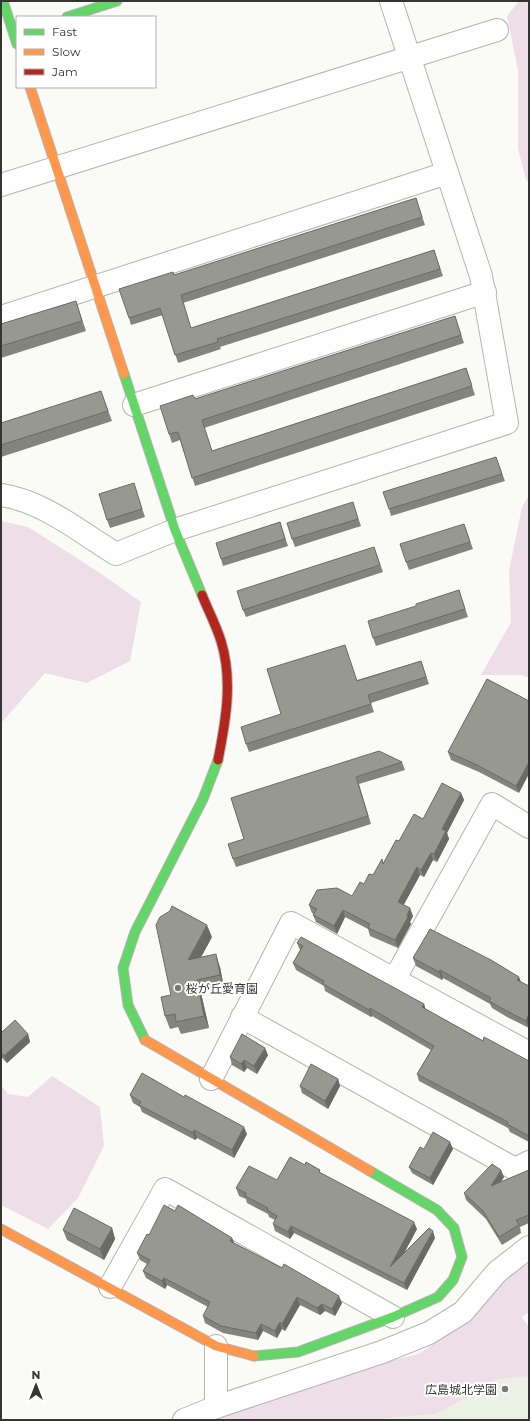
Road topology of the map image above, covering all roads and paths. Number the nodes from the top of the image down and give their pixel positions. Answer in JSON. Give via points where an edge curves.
{"nodes":[{"id":1,"x":3,"y":1,"type":"edge"},
{"id":2,"x":117,"y":1,"type":"edge"},
{"id":3,"x":391,"y":1,"type":"edge"},
{"id":4,"x":70,"y":16,"type":"edge"},
{"id":5,"x":497,"y":30,"type":"dead end"},
{"id":6,"x":13,"y":35,"type":"edge"},
{"id":7,"x":410,"y":57,"type":"junction"},
{"id":8,"x":30,"y":88,"type":"edge"},
{"id":9,"x":56,"y":167,"type":"junction"},
{"id":10,"x":447,"y":174,"type":"junction"},
{"id":11,"x":1,"y":185,"type":"edge"},
{"id":12,"x":96,"y":288,"type":"junction"},
{"id":13,"x":485,"y":292,"type":"junction"},
{"id":14,"x":1,"y":317,"type":"edge"},
{"id":15,"x":134,"y":405,"type":"junction"},
{"id":16,"x":1,"y":495,"type":"edge"},
{"id":17,"x":175,"y":530,"type":"junction"},
{"id":18,"x":529,"y":827,"type":"edge"},
{"id":19,"x":394,"y":980,"type":"junction"},
{"id":20,"x":242,"y":1017,"type":"junction"},
{"id":21,"x":529,"y":1053,"type":"edge"},
{"id":22,"x":211,"y":1079,"type":"junction"},
{"id":23,"x":529,"y":1162,"type":"edge"},
{"id":24,"x":1,"y":1229,"type":"edge"},
{"id":25,"x":529,"y":1247,"type":"edge"},
{"id":26,"x":110,"y":1288,"type":"junction"},
{"id":27,"x":392,"y":1317,"type":"junction"},
{"id":28,"x":216,"y":1346,"type":"junction"},
{"id":29,"x":216,"y":1407,"type":"junction"},
{"id":30,"x":184,"y":1420,"type":"edge"}],
"edges":[{"from":1,"to":6,"type":"street"},
{"from":2,"to":4,"type":"street"},
{"from":3,"to":7,"type":"street"},
{"from":5,"to":7,"type":"street"},
{"from":7,"to":9,"type":"street"},
{"from":7,"to":10,"type":"street"},
{"from":8,"to":9,"type":"street"},
{"from":9,"to":11,"type":"street"},
{"from":9,"to":12,"type":"street"},
{"from":10,"to":12,"type":"street"},
{"from":10,"to":13,"type":"street"},
{"from":12,"to":14,"type":"street"},
{"from":12,"to":15,"type":"street"},
{"from":13,"to":15,"type":"street"},
{"from":13,"to":17,"type":"street","via":[[507,423]]},
{"from":15,"to":17,"type":"street"},
{"from":16,"to":17,"type":"street","via":[[14,497],[42,508],[116,554]]},
{"from":17,"to":22,"type":"street","via":[[221,641],[228,681],[226,721],[218,761],[203,800],[135,932],[123,968],[128,1005],[146,1042]]},
{"from":18,"to":19,"type":"street","via":[[492,804]]},
{"from":19,"to":20,"type":"street","via":[[291,923]]},
{"from":19,"to":21,"type":"street"},
{"from":20,"to":22,"type":"street"},
{"from":20,"to":23,"type":"street","via":[[515,1169]]},
{"from":22,"to":27,"type":"street","via":[[437,1210],[454,1228],[462,1257],[454,1280],[438,1297]]},
{"from":24,"to":26,"type":"street"},
{"from":25,"to":29,"type":"street","via":[[497,1272],[463,1312],[429,1333],[382,1352]]},
{"from":26,"to":27,"type":"street","via":[[165,1189]]},
{"from":26,"to":28,"type":"street"},
{"from":27,"to":28,"type":"street","via":[[298,1352],[257,1357]]},
{"from":28,"to":29,"type":"street"},
{"from":29,"to":30,"type":"street"}]}
